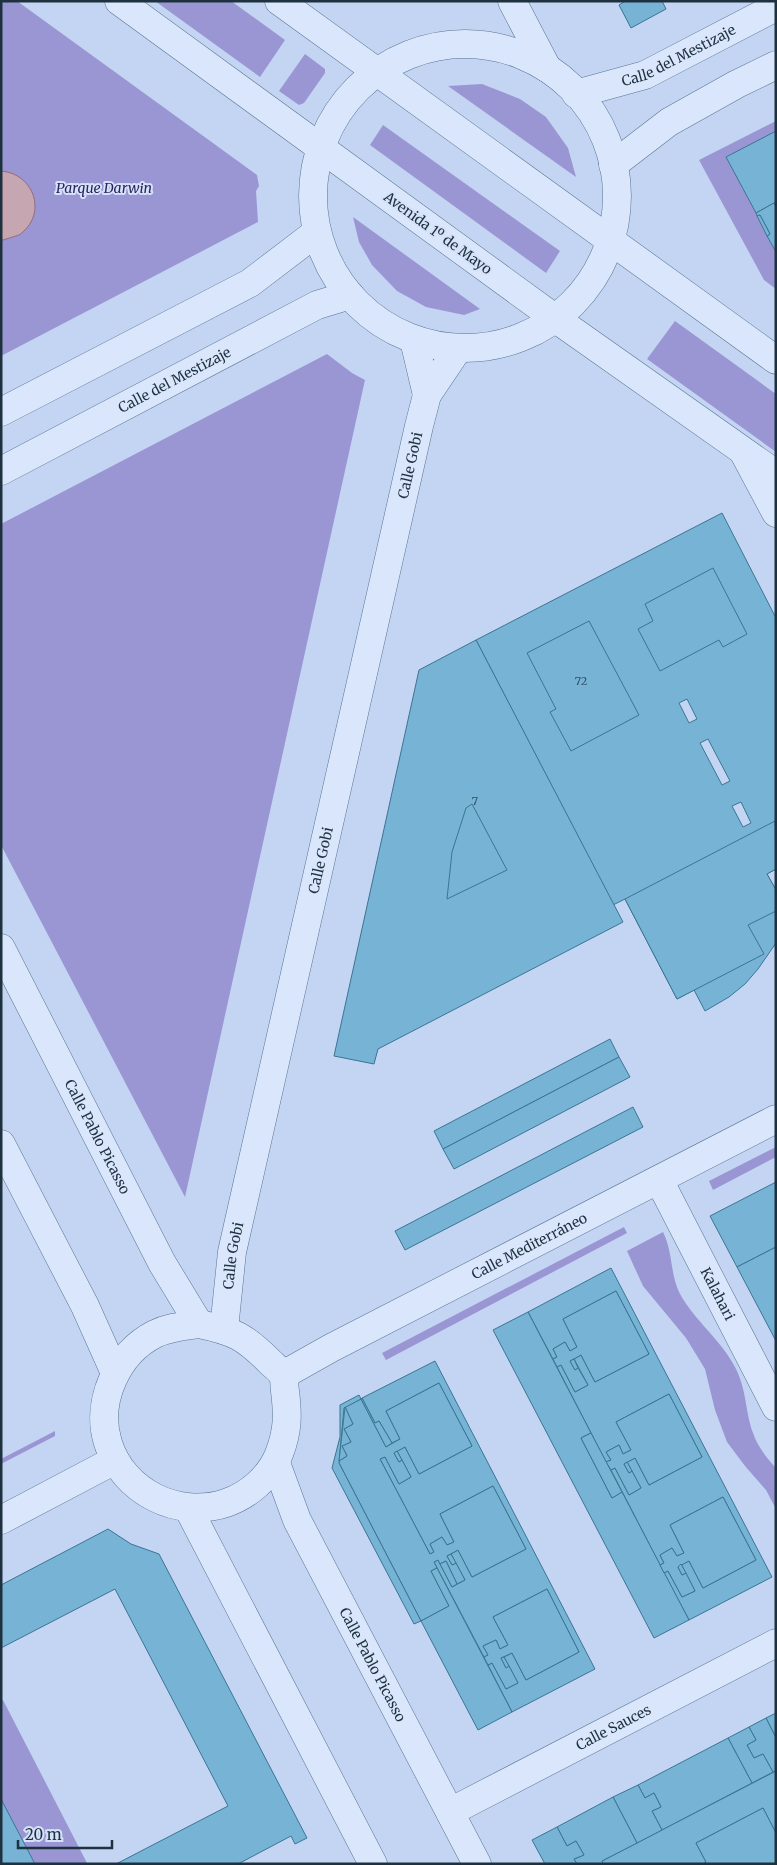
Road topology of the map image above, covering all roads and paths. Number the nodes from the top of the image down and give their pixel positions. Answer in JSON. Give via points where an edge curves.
{"nodes":[{"id":1,"x":119,"y":1,"type":"edge"},
{"id":2,"x":279,"y":1,"type":"edge"},
{"id":3,"x":512,"y":1,"type":"edge"},
{"id":4,"x":776,"y":7,"type":"edge"},
{"id":5,"x":776,"y":66,"type":"edge"},
{"id":6,"x":547,"y":68,"type":"junction"},
{"id":7,"x":378,"y":71,"type":"junction"},
{"id":8,"x":576,"y":94,"type":"junction"},
{"id":9,"x":321,"y":147,"type":"junction"},
{"id":10,"x":613,"y":165,"type":"junction"},
{"id":11,"x":317,"y":232,"type":"junction"},
{"id":12,"x":611,"y":241,"type":"junction"},
{"id":13,"x":350,"y":295,"type":"junction"},
{"id":14,"x":556,"y":320,"type":"junction"},
{"id":15,"x":414,"y":340,"type":"junction"},
{"id":16,"x":458,"y":349,"type":"junction"},
{"id":17,"x":776,"y":360,"type":"edge"},
{"id":18,"x":427,"y":395,"type":"junction"},
{"id":19,"x":1,"y":412,"type":"edge"},
{"id":20,"x":742,"y":450,"type":"junction"},
{"id":21,"x":1,"y":471,"type":"edge"},
{"id":22,"x":776,"y":474,"type":"edge"},
{"id":23,"x":776,"y":513,"type":"edge"},
{"id":24,"x":1,"y":948,"type":"edge"},
{"id":25,"x":776,"y":1119,"type":"edge"},
{"id":26,"x":1,"y":1144,"type":"edge"},
{"id":27,"x":659,"y":1180,"type":"junction"},
{"id":28,"x":211,"y":1326,"type":"junction"},
{"id":29,"x":115,"y":1373,"type":"junction"},
{"id":30,"x":283,"y":1375,"type":"junction"},
{"id":31,"x":776,"y":1408,"type":"edge"},
{"id":32,"x":115,"y":1460,"type":"junction"},
{"id":33,"x":276,"y":1463,"type":"junction"},
{"id":34,"x":188,"y":1508,"type":"junction"},
{"id":35,"x":1,"y":1520,"type":"edge"},
{"id":36,"x":776,"y":1643,"type":"edge"},
{"id":37,"x":450,"y":1812,"type":"junction"},
{"id":38,"x":363,"y":1860,"type":"edge"},
{"id":39,"x":477,"y":1864,"type":"edge"}],
"edges":[{"from":1,"to":9,"type":"street","name":"Avenida 1º de Mayo"},
{"from":2,"to":7,"type":"street"},
{"from":3,"to":6,"type":"street"},
{"from":4,"to":8,"type":"street","name":"Calle del Mestizaje","via":[[645,75]]},
{"from":5,"to":10,"type":"street","via":[[669,122]]},
{"from":6,"to":7,"type":"street","via":[[533,59],[480,44],[441,45],[412,54]]},
{"from":6,"to":8,"type":"street","via":[[561,77]]},
{"from":7,"to":9,"type":"street","via":[[358,88],[334,120]]},
{"from":7,"to":12,"type":"street"},
{"from":8,"to":10,"type":"street","via":[[594,117]]},
{"from":9,"to":11,"type":"street","via":[[313,189]]},
{"from":9,"to":14,"type":"street","name":"Avenida 1º de Mayo"},
{"from":10,"to":12,"type":"street","via":[[617,180],[617,211]]},
{"from":11,"to":13,"type":"street","via":[[335,276]]},
{"from":11,"to":19,"type":"street","via":[[250,283]]},
{"from":12,"to":14,"type":"street","via":[[602,264],[584,292]]},
{"from":12,"to":17,"type":"street"},
{"from":13,"to":15,"type":"street","via":[[399,333]]},
{"from":13,"to":21,"type":"street","name":"Calle del Mestizaje","via":[[317,305]]},
{"from":14,"to":16,"type":"street","via":[[529,335],[493,346]]},
{"from":14,"to":20,"type":"street","name":"Avenida 1º de Mayo"},
{"from":15,"to":16,"type":"street"},
{"from":15,"to":18,"type":"street","name":"Calle Gobi"},
{"from":16,"to":18,"type":"street","name":"Calle Gobi"},
{"from":18,"to":28,"type":"street","name":"Calle Gobi","via":[[232,1252]]},
{"from":20,"to":22,"type":"street","name":"Avenida 1º de Mayo"},
{"from":20,"to":23,"type":"street"},
{"from":24,"to":28,"type":"street","name":"Calle Pablo Picasso","via":[[162,1263]]},
{"from":25,"to":27,"type":"street","name":"Calle Mediterráneo"},
{"from":26,"to":29,"type":"street","via":[[85,1306]]},
{"from":27,"to":30,"type":"street","name":"Calle Mediterráneo"},
{"from":27,"to":31,"type":"street","name":"Kalahari"},
{"from":28,"to":29,"type":"street","via":[[177,1326],[155,1334],[136,1346]]},
{"from":28,"to":30,"type":"street","via":[[250,1342]]},
{"from":29,"to":32,"type":"street","via":[[107,1394],[105,1429]]},
{"from":30,"to":33,"type":"street","via":[[288,1410],[286,1434]]},
{"from":32,"to":34,"type":"street","via":[[136,1486],[158,1500]]},
{"from":32,"to":35,"type":"street"},
{"from":33,"to":34,"type":"street","via":[[250,1491],[232,1501],[215,1507]]},
{"from":33,"to":37,"type":"street","name":"Calle Pablo Picasso","via":[[297,1520]]},
{"from":34,"to":38,"type":"street"},
{"from":36,"to":37,"type":"street","name":"Calle Sauces"},
{"from":37,"to":39,"type":"street","name":"Calle Pablo Picasso"}]}
